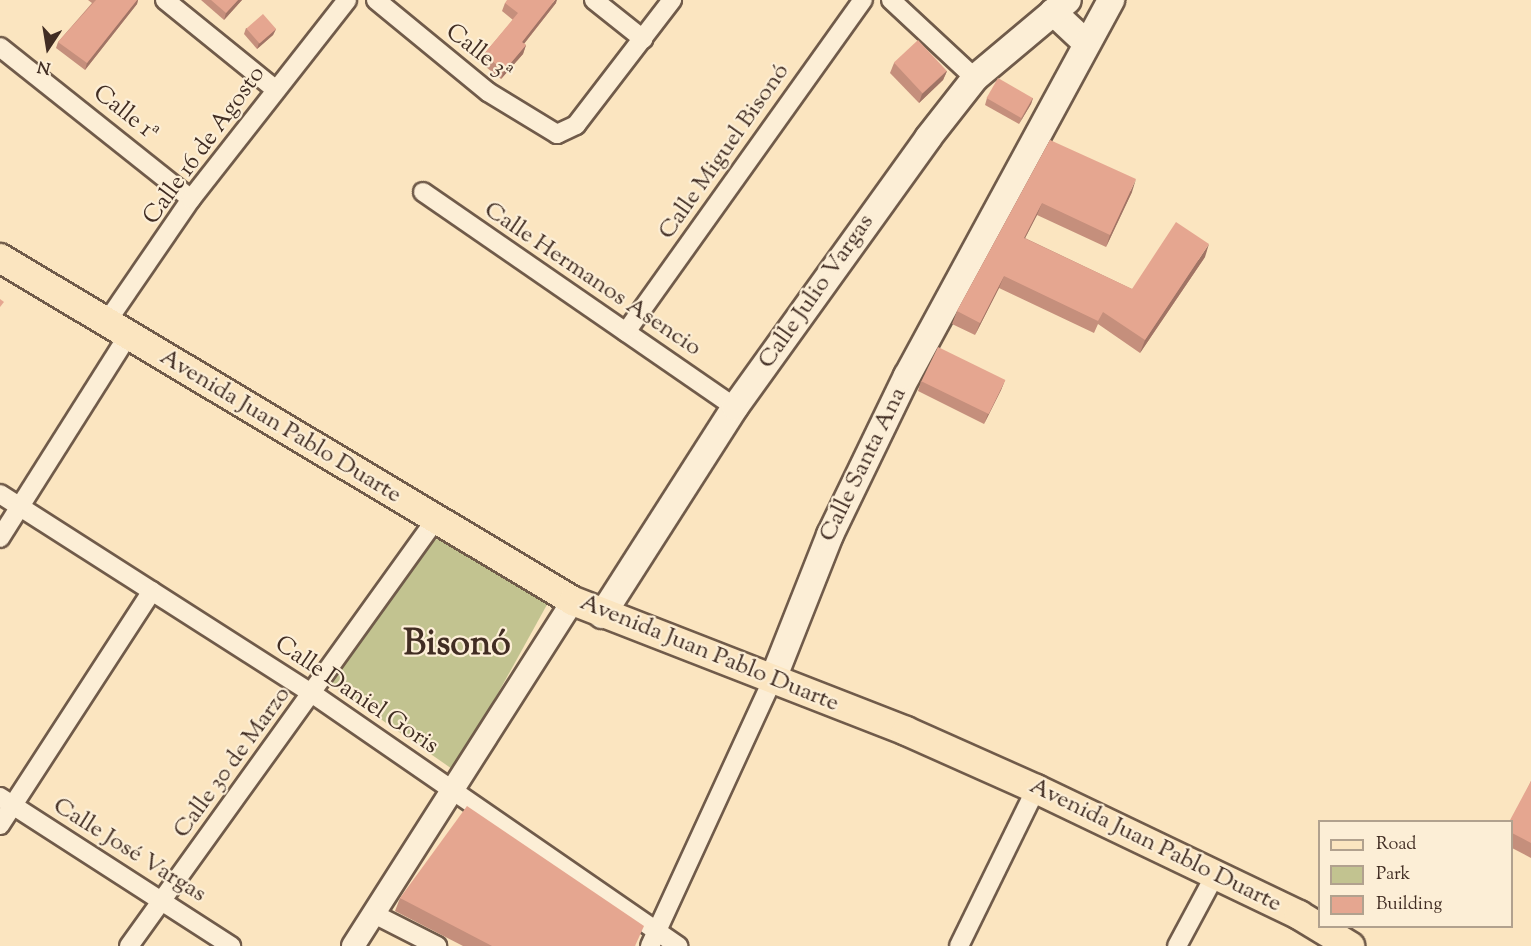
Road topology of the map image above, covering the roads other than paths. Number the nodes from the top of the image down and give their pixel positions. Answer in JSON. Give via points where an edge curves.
{"nodes":[{"id":1,"x":165,"y":0,"type":"edge"},
{"id":2,"x":347,"y":0,"type":"edge"},
{"id":3,"x":376,"y":0,"type":"edge"},
{"id":4,"x":594,"y":0,"type":"edge"},
{"id":5,"x":672,"y":0,"type":"edge"},
{"id":6,"x":863,"y":0,"type":"edge"},
{"id":7,"x":891,"y":0,"type":"edge"},
{"id":8,"x":1112,"y":0,"type":"edge"},
{"id":9,"x":1060,"y":6,"type":"edge"},
{"id":10,"x":643,"y":39,"type":"junction"},
{"id":11,"x":1086,"y":43,"type":"junction"},
{"id":12,"x":0,"y":46,"type":"edge"},
{"id":13,"x":975,"y":78,"type":"junction"},
{"id":14,"x":275,"y":89,"type":"junction"},
{"id":15,"x":423,"y":192,"type":"dead end"},
{"id":16,"x":191,"y":199,"type":"junction"},
{"id":17,"x":0,"y":258,"type":"edge"},
{"id":18,"x":117,"y":330,"type":"junction"},
{"id":19,"x":626,"y":332,"type":"junction"},
{"id":20,"x":735,"y":407,"type":"junction"},
{"id":21,"x":0,"y":494,"type":"edge"},
{"id":22,"x":20,"y":508,"type":"junction"},
{"id":23,"x":436,"y":519,"type":"junction"},
{"id":24,"x":0,"y":538,"type":"edge"},
{"id":25,"x":152,"y":591,"type":"junction"},
{"id":26,"x":573,"y":601,"type":"junction"},
{"id":27,"x":602,"y":615,"type":"junction"},
{"id":28,"x":773,"y":679,"type":"junction"},
{"id":29,"x":313,"y":694,"type":"junction"},
{"id":30,"x":1036,"y":789,"type":"junction"},
{"id":31,"x":454,"y":792,"type":"junction"},
{"id":32,"x":7,"y":802,"type":"edge"},
{"id":33,"x":0,"y":825,"type":"edge"},
{"id":34,"x":1215,"y":875,"type":"junction"},
{"id":35,"x":161,"y":904,"type":"junction"},
{"id":36,"x":374,"y":914,"type":"junction"},
{"id":37,"x":653,"y":939,"type":"edge"},
{"id":38,"x":129,"y":946,"type":"edge"},
{"id":39,"x":231,"y":946,"type":"edge"},
{"id":40,"x":353,"y":946,"type":"edge"},
{"id":41,"x":437,"y":946,"type":"edge"},
{"id":42,"x":678,"y":946,"type":"edge"},
{"id":43,"x":959,"y":946,"type":"edge"},
{"id":44,"x":1177,"y":946,"type":"edge"},
{"id":45,"x":1350,"y":946,"type":"edge"}],
"edges":[{"from":1,"to":14,"type":"street"},
{"from":2,"to":14,"type":"street","name":"Calle 16 de Agosto"},
{"from":3,"to":10,"type":"street","name":"Calle 3ª","via":[[488,92],[557,134],[576,125]]},
{"from":4,"to":10,"type":"street"},
{"from":5,"to":10,"type":"street"},
{"from":6,"to":19,"type":"street","name":"Calle Miguel Bisonó"},
{"from":7,"to":13,"type":"street"},
{"from":8,"to":11,"type":"main road","name":"Calle Santa Ana"},
{"from":9,"to":11,"type":"main road"},
{"from":9,"to":13,"type":"main road","name":"Calle Julio Vargas"},
{"from":11,"to":28,"type":"main road","name":"Calle Santa Ana","via":[[868,455]]},
{"from":12,"to":16,"type":"street","name":"Calle 1ª"},
{"from":13,"to":20,"type":"main road","name":"Calle Julio Vargas"},
{"from":14,"to":16,"type":"street","name":"Calle 16 de Agosto"},
{"from":15,"to":19,"type":"street","name":"Calle Hermanos Asencio"},
{"from":16,"to":18,"type":"street","name":"Calle 16 de Agosto"},
{"from":17,"to":18,"type":"main road","name":"Avenida Juan Pablo Duarte"},
{"from":18,"to":22,"type":"street","name":"Calle 16 de Agosto"},
{"from":18,"to":23,"type":"main road","name":"Avenida Juan Pablo Duarte"},
{"from":19,"to":20,"type":"street","name":"Calle Hermanos Asencio"},
{"from":20,"to":27,"type":"main road","name":"Calle Julio Vargas"},
{"from":21,"to":22,"type":"street","name":"Calle Daniel Goris"},
{"from":22,"to":24,"type":"street","name":"Calle 16 de Agosto"},
{"from":22,"to":25,"type":"street","name":"Calle Daniel Goris"},
{"from":23,"to":26,"type":"main road","name":"Avenida Juan Pablo Duarte"},
{"from":23,"to":29,"type":"street","name":"Calle 30 de Marzo"},
{"from":25,"to":29,"type":"street","name":"Calle Daniel Goris"},
{"from":25,"to":32,"type":"street"},
{"from":26,"to":27,"type":"main road","name":"Avenida Juan Pablo Duarte"},
{"from":26,"to":31,"type":"street"},
{"from":27,"to":28,"type":"main road","name":"Avenida Juan Pablo Duarte"},
{"from":28,"to":30,"type":"main road","name":"Avenida Juan Pablo Duarte"},
{"from":28,"to":37,"type":"street","name":"Calle Santa Ana"},
{"from":29,"to":31,"type":"street","name":"Calle Daniel Goris"},
{"from":29,"to":35,"type":"street","name":"Calle 30 de Marzo"},
{"from":30,"to":34,"type":"main road","name":"Avenida Juan Pablo Duarte"},
{"from":30,"to":43,"type":"street"},
{"from":31,"to":36,"type":"street"},
{"from":31,"to":37,"type":"street","name":"Calle Daniel Goris"},
{"from":32,"to":33,"type":"street"},
{"from":32,"to":35,"type":"street","name":"Calle José Vargas"},
{"from":34,"to":44,"type":"street"},
{"from":34,"to":45,"type":"main road","name":"Avenida Juan Pablo Duarte"},
{"from":35,"to":38,"type":"street","name":"Calle 30 de Marzo"},
{"from":35,"to":39,"type":"street","name":"Calle José Vargas"},
{"from":36,"to":40,"type":"street"},
{"from":36,"to":41,"type":"street"},
{"from":37,"to":42,"type":"street","name":"Calle Daniel Goris"}]}
